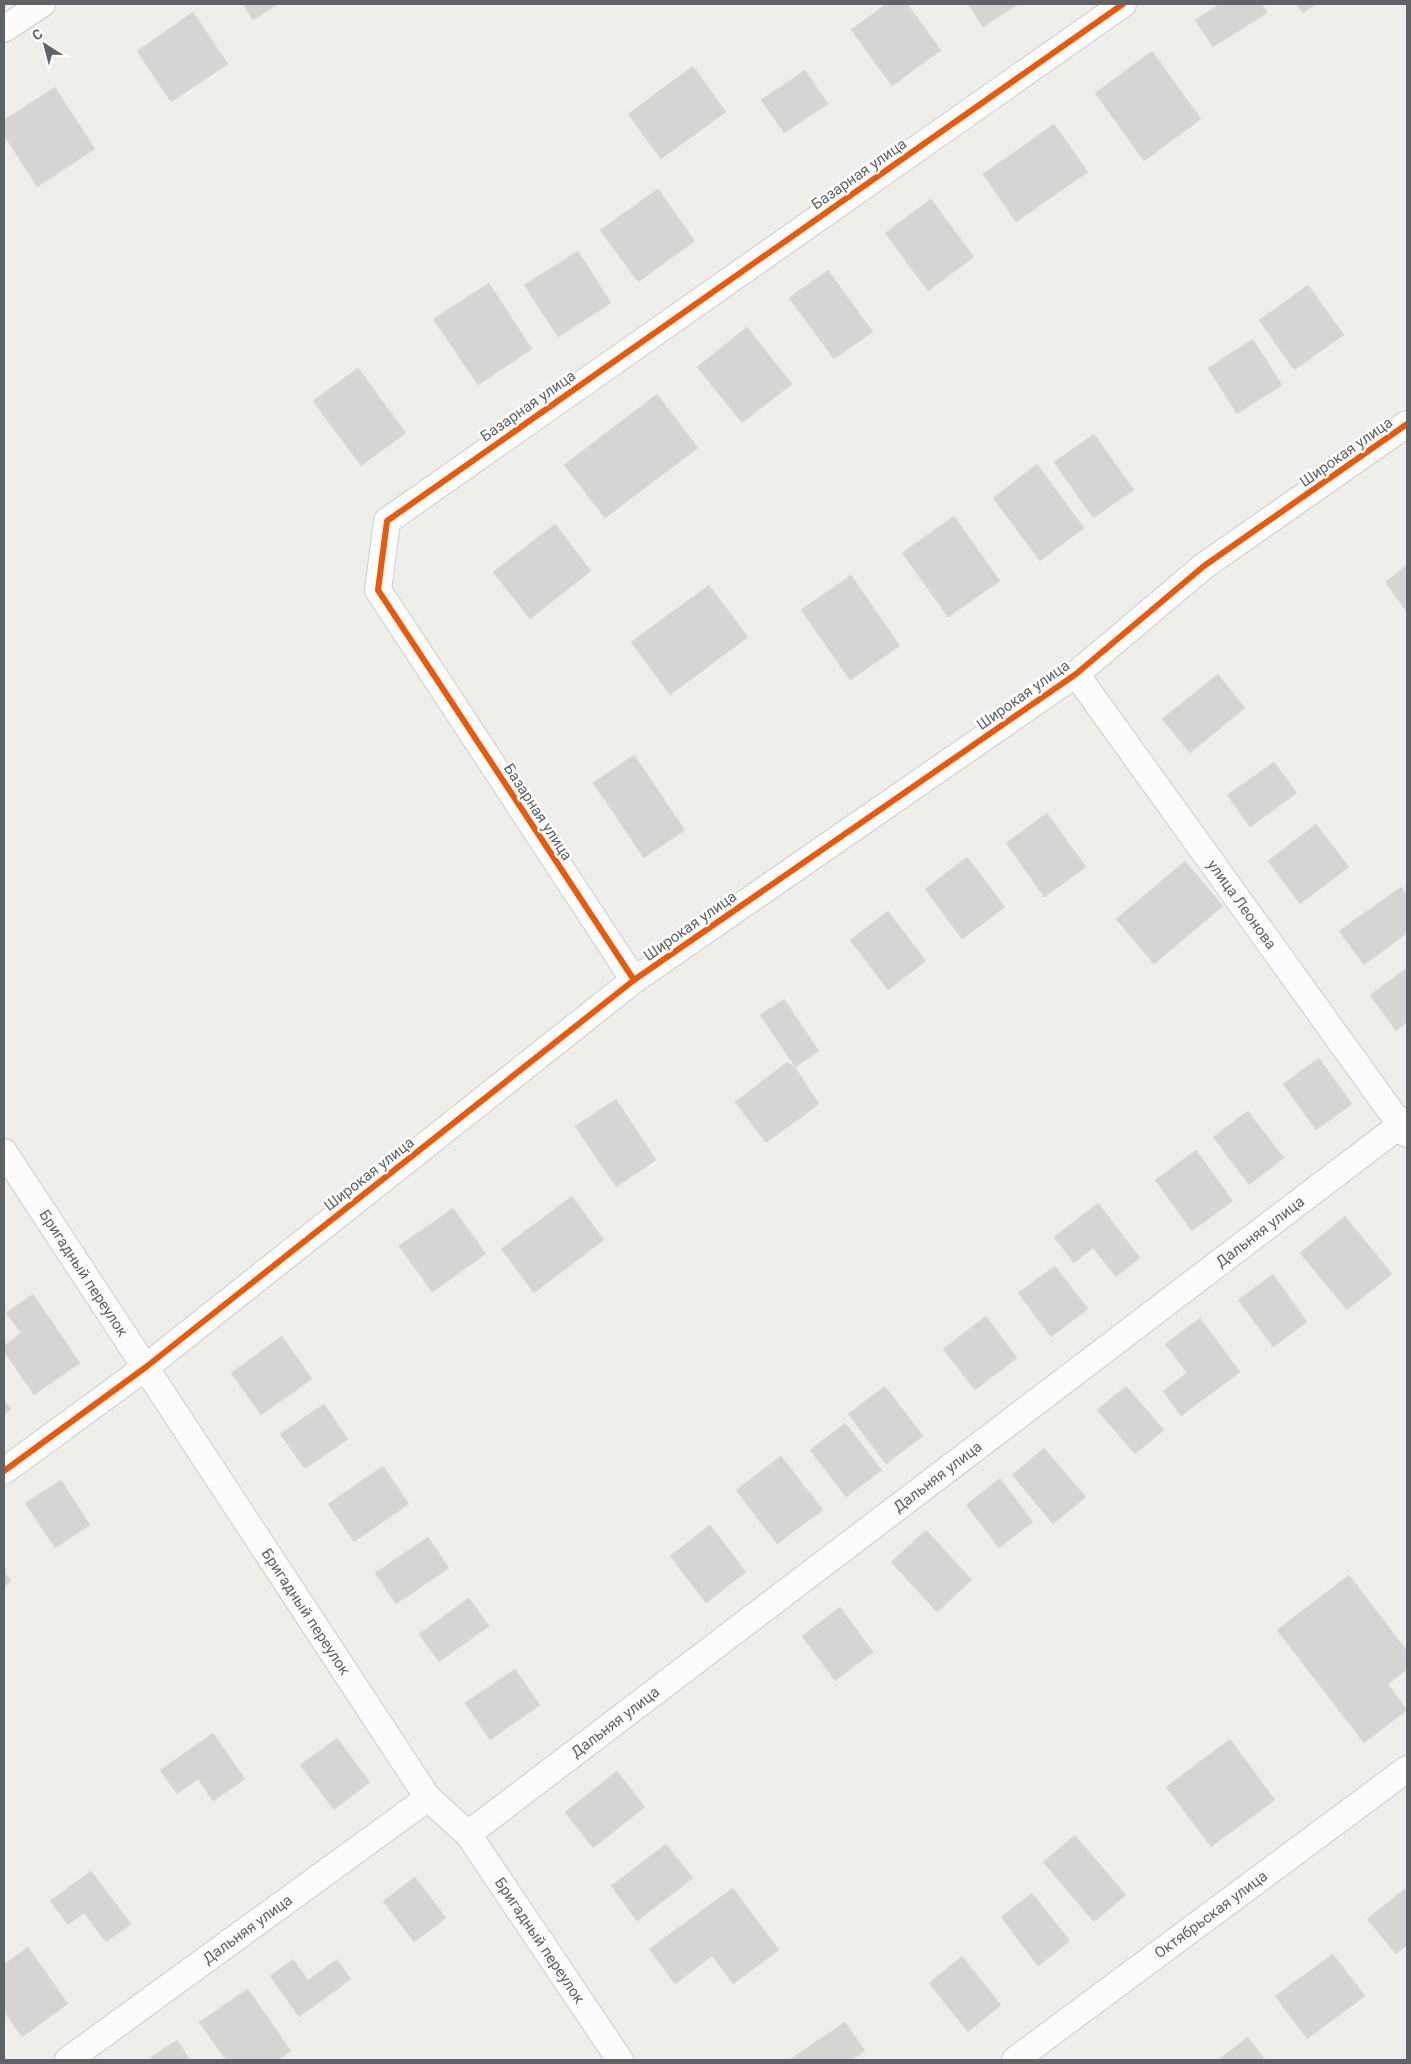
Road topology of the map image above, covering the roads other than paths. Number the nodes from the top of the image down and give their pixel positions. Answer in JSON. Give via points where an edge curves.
{"nodes":[{"id":1,"x":42,"y":4,"type":"edge"},
{"id":2,"x":1123,"y":4,"type":"edge"},
{"id":3,"x":4,"y":29,"type":"edge"},
{"id":4,"x":1407,"y":424,"type":"edge"},
{"id":5,"x":1076,"y":674,"type":"junction"},
{"id":6,"x":634,"y":980,"type":"junction"},
{"id":7,"x":1405,"y":1127,"type":"edge"},
{"id":8,"x":4,"y":1152,"type":"edge"},
{"id":9,"x":146,"y":1367,"type":"junction"},
{"id":10,"x":4,"y":1471,"type":"edge"},
{"id":11,"x":1407,"y":1769,"type":"edge"},
{"id":12,"x":428,"y":1798,"type":"junction"},
{"id":13,"x":468,"y":1834,"type":"junction"},
{"id":14,"x":68,"y":2060,"type":"edge"},
{"id":15,"x":620,"y":2060,"type":"edge"},
{"id":16,"x":1015,"y":2060,"type":"edge"}],
"edges":[{"from":1,"to":3,"type":"street"},
{"from":2,"to":6,"type":"street","name":"Базарная улица","via":[[387,521],[378,590]]},
{"from":4,"to":5,"type":"street","name":"Широкая улица","via":[[1204,566]]},
{"from":5,"to":6,"type":"street","name":"Широкая улица"},
{"from":5,"to":7,"type":"street","name":"улица Леонова"},
{"from":6,"to":9,"type":"street","name":"Широкая улица"},
{"from":7,"to":13,"type":"street","name":"Дальняя улица"},
{"from":8,"to":9,"type":"street","name":"Бригадный переулок"},
{"from":9,"to":10,"type":"street","name":"Широкая улица"},
{"from":9,"to":12,"type":"street","name":"Бригадный переулок"},
{"from":11,"to":16,"type":"street","name":"Октябрьская улица"},
{"from":12,"to":13,"type":"street","name":"Бригадный переулок"},
{"from":12,"to":14,"type":"street","name":"Дальняя улица"},
{"from":13,"to":15,"type":"street","name":"Бригадный переулок"}]}
